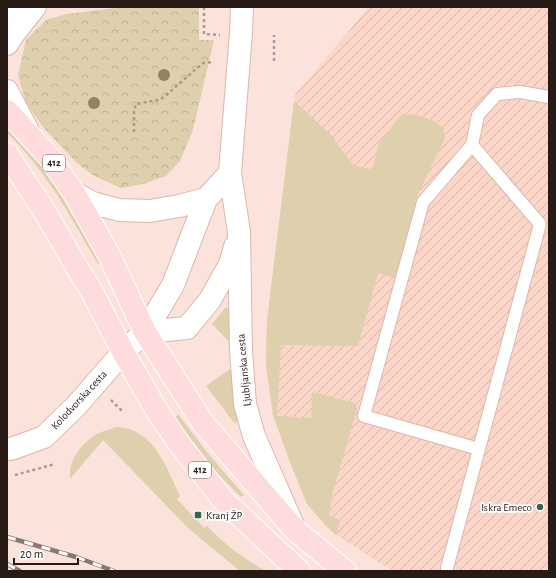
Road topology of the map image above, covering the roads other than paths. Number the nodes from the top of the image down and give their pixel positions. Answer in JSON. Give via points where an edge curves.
{"nodes":[{"id":1,"x":35,"y":7,"type":"edge"},
{"id":2,"x":242,"y":7,"type":"edge"},
{"id":3,"x":7,"y":12,"type":"edge"},
{"id":4,"x":7,"y":44,"type":"edge"},
{"id":5,"x":7,"y":91,"type":"edge"},
{"id":6,"x":549,"y":97,"type":"edge"},
{"id":7,"x":7,"y":111,"type":"edge"},
{"id":8,"x":31,"y":135,"type":"junction"},
{"id":9,"x":472,"y":145,"type":"junction"},
{"id":10,"x":7,"y":154,"type":"edge"},
{"id":11,"x":230,"y":173,"type":"junction"},
{"id":12,"x":74,"y":193,"type":"junction"},
{"id":13,"x":206,"y":199,"type":"junction"},
{"id":14,"x":239,"y":232,"type":"junction"},
{"id":15,"x":146,"y":332,"type":"junction"},
{"id":16,"x":123,"y":352,"type":"junction"},
{"id":17,"x":7,"y":449,"type":"edge"},
{"id":18,"x":479,"y":449,"type":"junction"},
{"id":19,"x":295,"y":530,"type":"junction"},
{"id":20,"x":448,"y":568,"type":"dead end"},
{"id":21,"x":299,"y":571,"type":"edge"},
{"id":22,"x":345,"y":571,"type":"edge"}],
"edges":[{"from":1,"to":3,"type":"street"},
{"from":1,"to":4,"type":"street"},
{"from":2,"to":11,"type":"street","name":"Ljubljanska cesta"},
{"from":5,"to":8,"type":"street"},
{"from":6,"to":9,"type":"lane","via":[[520,92],[497,94],[478,115]]},
{"from":7,"to":8,"type":"main road","number":"412"},
{"from":8,"to":12,"type":"main road","number":"412"},
{"from":9,"to":18,"type":"lane","via":[[540,224]]},
{"from":9,"to":18,"type":"lane","via":[[423,202],[364,416]]},
{"from":10,"to":16,"type":"main road","number":"412","via":[[92,290]]},
{"from":11,"to":13,"type":"street"},
{"from":11,"to":14,"type":"street","name":"Ljubljanska cesta"},
{"from":12,"to":13,"type":"street","via":[[93,203],[119,210],[150,211]]},
{"from":12,"to":15,"type":"main road","number":"412","via":[[109,255]]},
{"from":13,"to":15,"type":"street","via":[[173,285]]},
{"from":14,"to":15,"type":"street","name":"Ljubljanska cesta","via":[[230,264],[210,300],[187,328]]},
{"from":14,"to":19,"type":"street","name":"Ljubljanska cesta","via":[[241,352],[245,404],[254,436]]},
{"from":15,"to":16,"type":"street"},
{"from":15,"to":19,"type":"main road","number":"412","via":[[203,423]]},
{"from":16,"to":17,"type":"street","name":"Kolodvorska cesta","via":[[77,404],[44,436]]},
{"from":16,"to":21,"type":"main road","number":"412","via":[[157,411],[223,500]]},
{"from":18,"to":20,"type":"lane"},
{"from":19,"to":22,"type":"main road","name":"Ljubljanska cesta","number":"412"}]}
